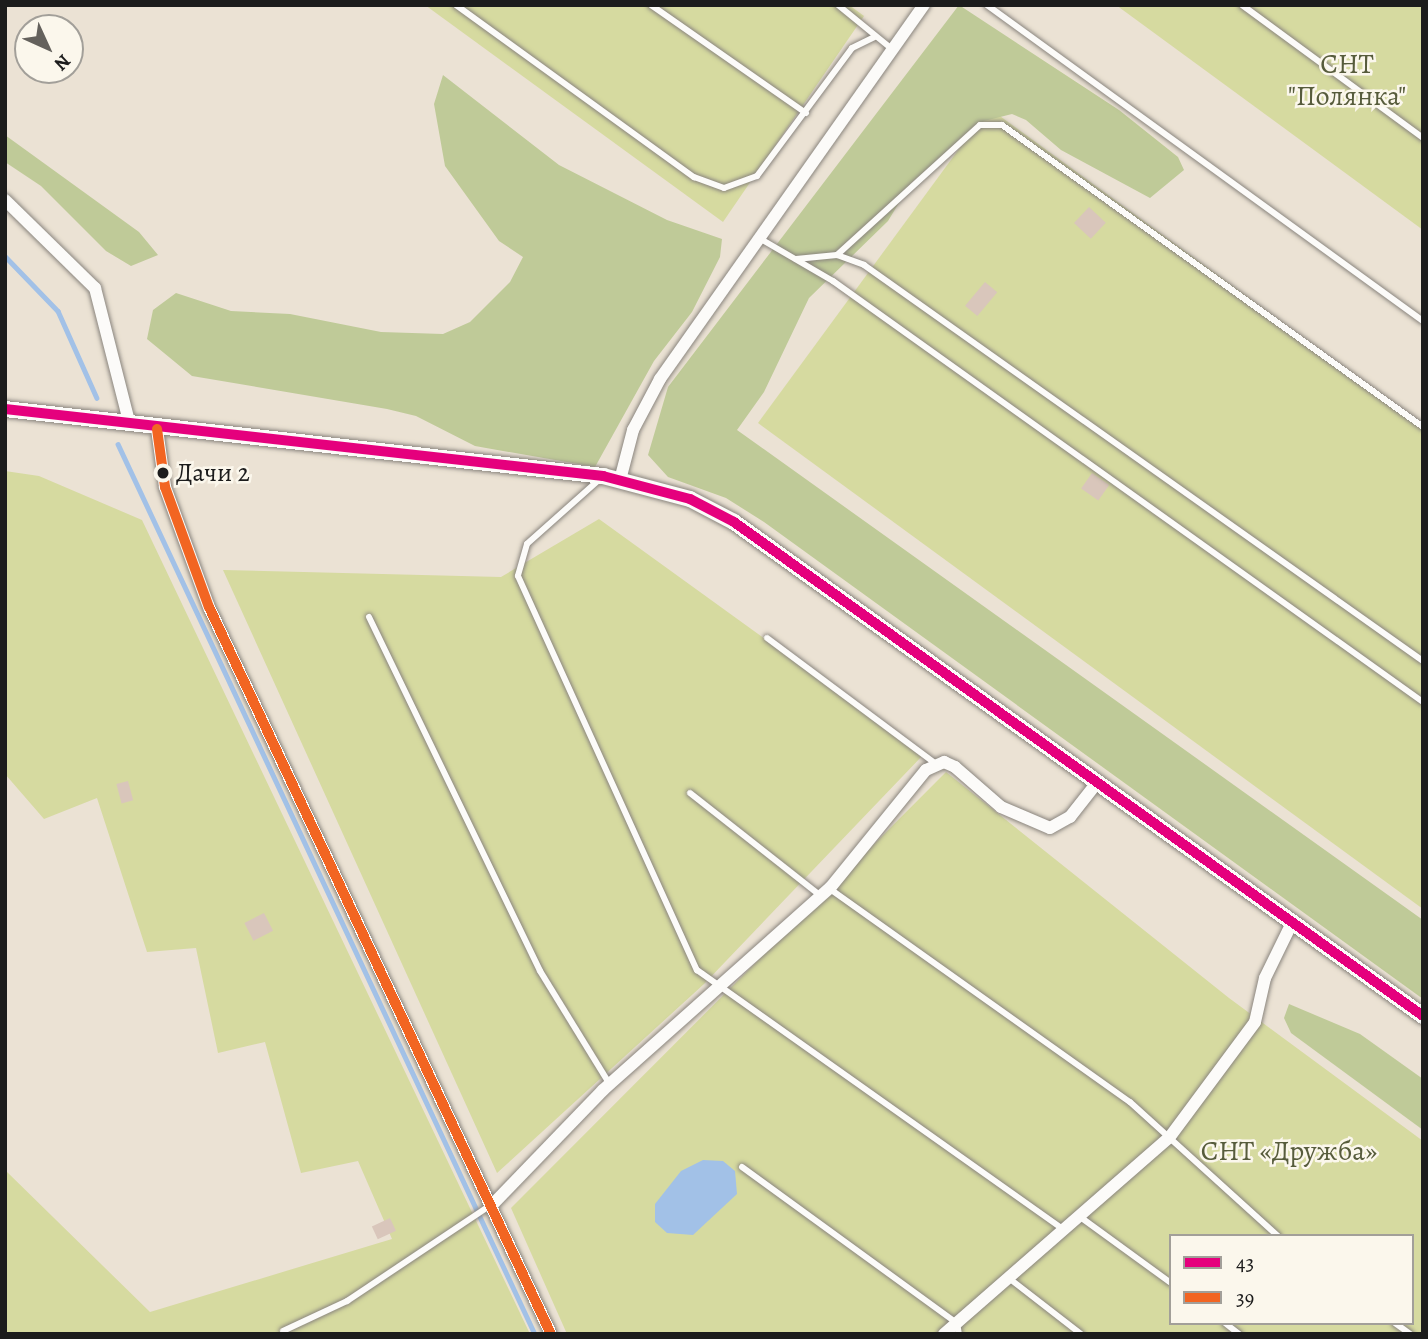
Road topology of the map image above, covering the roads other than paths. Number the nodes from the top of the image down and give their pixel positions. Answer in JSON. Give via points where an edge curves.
{"nodes":[{"id":1,"x":456,"y":5,"type":"edge"},
{"id":2,"x":651,"y":5,"type":"edge"},
{"id":3,"x":838,"y":5,"type":"edge"},
{"id":4,"x":924,"y":5,"type":"edge"},
{"id":5,"x":987,"y":5,"type":"edge"},
{"id":6,"x":1242,"y":5,"type":"edge"},
{"id":7,"x":875,"y":37,"type":"junction"},
{"id":8,"x":892,"y":50,"type":"junction"},
{"id":9,"x":806,"y":113,"type":"junction"},
{"id":10,"x":1423,"y":138,"type":"edge"},
{"id":11,"x":5,"y":200,"type":"edge"},
{"id":12,"x":759,"y":238,"type":"junction"},
{"id":13,"x":837,"y":256,"type":"junction"},
{"id":14,"x":795,"y":259,"type":"junction"},
{"id":15,"x":1423,"y":321,"type":"edge"},
{"id":16,"x":5,"y":409,"type":"edge"},
{"id":17,"x":130,"y":425,"type":"junction"},
{"id":18,"x":1423,"y":427,"type":"edge"},
{"id":19,"x":157,"y":429,"type":"junction"},
{"id":20,"x":603,"y":476,"type":"junction"},
{"id":21,"x":620,"y":480,"type":"junction"},
{"id":22,"x":369,"y":617,"type":"dead end"},
{"id":23,"x":767,"y":638,"type":"dead end"},
{"id":24,"x":1423,"y":660,"type":"edge"},
{"id":25,"x":1423,"y":702,"type":"edge"},
{"id":26,"x":936,"y":764,"type":"junction"},
{"id":27,"x":1096,"y":785,"type":"junction"},
{"id":28,"x":690,"y":793,"type":"dead end"},
{"id":29,"x":825,"y":892,"type":"junction"},
{"id":30,"x":1292,"y":923,"type":"junction"},
{"id":31,"x":719,"y":988,"type":"junction"},
{"id":32,"x":1423,"y":1016,"type":"edge"},
{"id":33,"x":610,"y":1085,"type":"junction"},
{"id":34,"x":1169,"y":1138,"type":"junction"},
{"id":35,"x":742,"y":1167,"type":"dead end"},
{"id":36,"x":490,"y":1206,"type":"junction"},
{"id":37,"x":1083,"y":1219,"type":"junction"},
{"id":38,"x":1067,"y":1232,"type":"junction"},
{"id":39,"x":1276,"y":1234,"type":"edge"},
{"id":40,"x":1010,"y":1279,"type":"junction"},
{"id":41,"x":1169,"y":1282,"type":"edge"},
{"id":42,"x":958,"y":1329,"type":"edge"},
{"id":43,"x":283,"y":1331,"type":"dead end"},
{"id":44,"x":551,"y":1334,"type":"edge"},
{"id":45,"x":944,"y":1334,"type":"edge"},
{"id":46,"x":1081,"y":1334,"type":"edge"}],
"edges":[{"from":1,"to":9,"type":"lane","via":[[709,184],[742,186],[757,176]]},
{"from":2,"to":9,"type":"lane"},
{"from":3,"to":7,"type":"lane"},
{"from":4,"to":8,"type":"street"},
{"from":5,"to":15,"type":"lane"},
{"from":6,"to":10,"type":"lane"},
{"from":7,"to":8,"type":"lane"},
{"from":7,"to":9,"type":"lane","via":[[852,48]]},
{"from":8,"to":12,"type":"street"},
{"from":11,"to":17,"type":"street","via":[[95,288]]},
{"from":12,"to":14,"type":"lane"},
{"from":12,"to":21,"type":"street","via":[[660,379],[633,430]]},
{"from":13,"to":14,"type":"lane"},
{"from":13,"to":18,"type":"lane","via":[[980,125],[1002,125]]},
{"from":13,"to":24,"type":"lane","via":[[864,265]]},
{"from":14,"to":25,"type":"lane"},
{"from":16,"to":17,"type":"street"},
{"from":17,"to":19,"type":"street"},
{"from":19,"to":20,"type":"street"},
{"from":19,"to":36,"type":"street","via":[[165,487],[209,607]]},
{"from":20,"to":21,"type":"street"},
{"from":20,"to":31,"type":"lane","via":[[527,544],[518,576],[697,970]]},
{"from":21,"to":27,"type":"street","via":[[670,491],[734,522]]},
{"from":22,"to":33,"type":"lane","via":[[540,971]]},
{"from":23,"to":26,"type":"lane"},
{"from":26,"to":27,"type":"street","via":[[955,767],[1020,818],[1050,828],[1070,817]]},
{"from":26,"to":29,"type":"street"},
{"from":27,"to":30,"type":"street"},
{"from":28,"to":29,"type":"lane"},
{"from":29,"to":31,"type":"street"},
{"from":29,"to":34,"type":"lane","via":[[1130,1102]]},
{"from":30,"to":32,"type":"street"},
{"from":30,"to":34,"type":"street","via":[[1265,978],[1255,1023]]},
{"from":31,"to":33,"type":"street"},
{"from":31,"to":38,"type":"lane"},
{"from":33,"to":36,"type":"street"},
{"from":34,"to":37,"type":"street"},
{"from":34,"to":39,"type":"lane"},
{"from":35,"to":42,"type":"lane"},
{"from":36,"to":43,"type":"lane","via":[[347,1301]]},
{"from":36,"to":44,"type":"street"},
{"from":37,"to":38,"type":"street"},
{"from":37,"to":41,"type":"lane"},
{"from":38,"to":40,"type":"street"},
{"from":40,"to":42,"type":"street"},
{"from":40,"to":46,"type":"lane"},
{"from":42,"to":45,"type":"street"}]}
